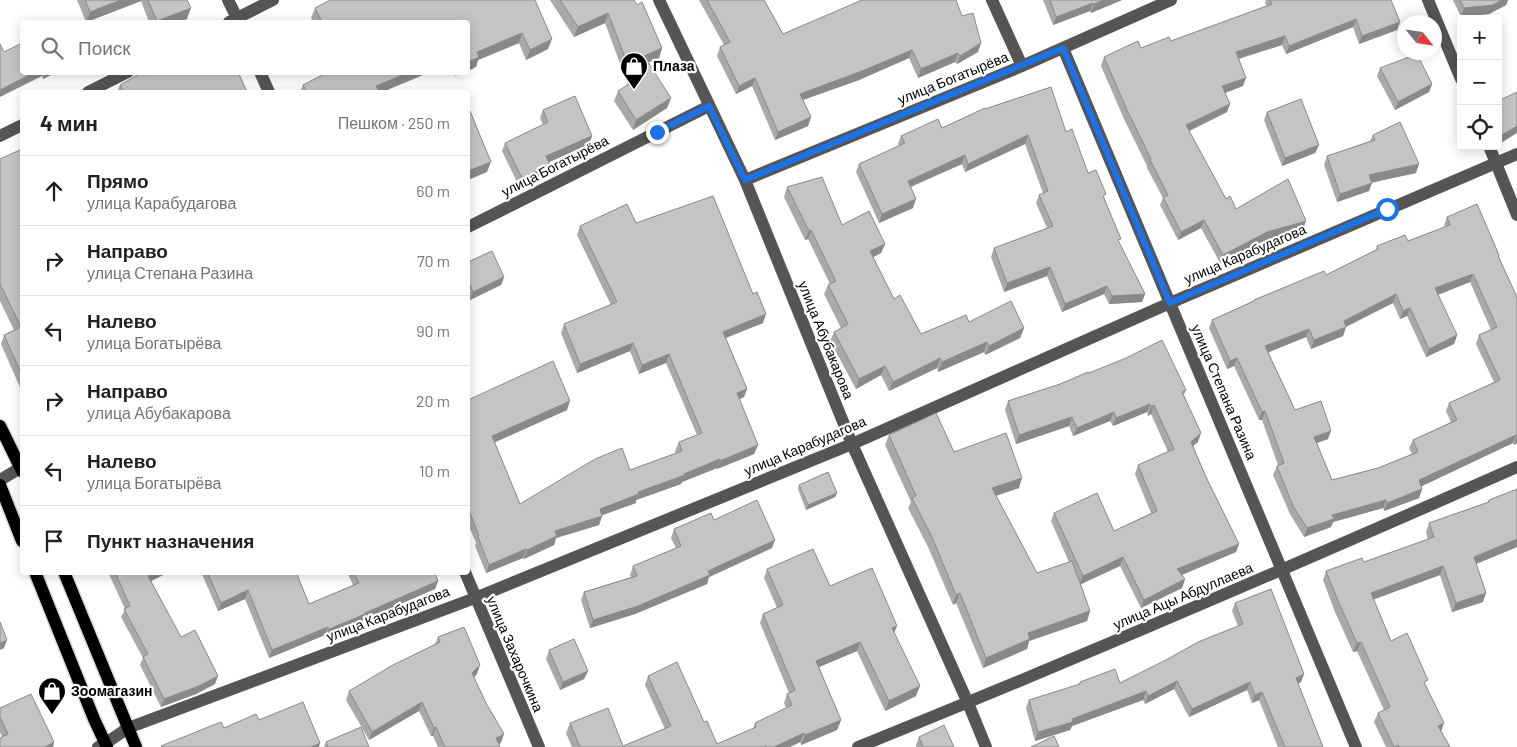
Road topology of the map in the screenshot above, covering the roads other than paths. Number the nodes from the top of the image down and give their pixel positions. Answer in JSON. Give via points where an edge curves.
{"nodes":[{"id":1,"x":228,"y":0,"type":"edge"},
{"id":2,"x":273,"y":0,"type":"edge"},
{"id":3,"x":659,"y":0,"type":"edge"},
{"id":4,"x":992,"y":0,"type":"edge"},
{"id":5,"x":1171,"y":0,"type":"edge"},
{"id":6,"x":1428,"y":0,"type":"edge"},
{"id":7,"x":235,"y":20,"type":"edge"},
{"id":8,"x":237,"y":20,"type":"edge"},
{"id":9,"x":1063,"y":48,"type":"junction"},
{"id":10,"x":1022,"y":66,"type":"junction"},
{"id":11,"x":1457,"y":69,"type":"edge"},
{"id":12,"x":122,"y":75,"type":"edge"},
{"id":13,"x":261,"y":75,"type":"edge"},
{"id":14,"x":92,"y":90,"type":"edge"},
{"id":15,"x":268,"y":90,"type":"edge"},
{"id":16,"x":709,"y":106,"type":"junction"},
{"id":17,"x":20,"y":126,"type":"edge"},
{"id":18,"x":0,"y":136,"type":"edge"},
{"id":19,"x":1491,"y":150,"type":"edge"},
{"id":20,"x":1517,"y":154,"type":"edge"},
{"id":21,"x":1496,"y":163,"type":"junction"},
{"id":22,"x":745,"y":180,"type":"junction"},
{"id":23,"x":1517,"y":216,"type":"edge"},
{"id":24,"x":470,"y":226,"type":"edge"},
{"id":25,"x":1170,"y":303,"type":"junction"},
{"id":26,"x":0,"y":426,"type":"edge"},
{"id":27,"x":852,"y":444,"type":"junction"},
{"id":28,"x":20,"y":465,"type":"edge"},
{"id":29,"x":1517,"y":467,"type":"edge"},
{"id":30,"x":20,"y":470,"type":"edge"},
{"id":31,"x":0,"y":480,"type":"edge"},
{"id":32,"x":0,"y":485,"type":"edge"},
{"id":33,"x":20,"y":536,"type":"edge"},
{"id":34,"x":1282,"y":570,"type":"junction"},
{"id":35,"x":36,"y":575,"type":"edge"},
{"id":36,"x":65,"y":575,"type":"edge"},
{"id":37,"x":466,"y":575,"type":"edge"},
{"id":38,"x":475,"y":598,"type":"junction"},
{"id":39,"x":968,"y":703,"type":"junction"},
{"id":40,"x":128,"y":728,"type":"junction"},
{"id":41,"x":103,"y":746,"type":"edge"},
{"id":42,"x":136,"y":747,"type":"edge"},
{"id":43,"x":540,"y":747,"type":"edge"},
{"id":44,"x":858,"y":747,"type":"edge"},
{"id":45,"x":986,"y":747,"type":"edge"},
{"id":46,"x":1356,"y":747,"type":"edge"}],
"edges":[{"from":1,"to":7,"type":"street"},
{"from":2,"to":8,"type":"street"},
{"from":3,"to":16,"type":"street","name":"улица Абубакарова"},
{"from":4,"to":10,"type":"street"},
{"from":5,"to":9,"type":"street","name":"улица Богатырёва"},
{"from":6,"to":11,"type":"street"},
{"from":9,"to":10,"type":"street","name":"улица Богатырёва"},
{"from":9,"to":25,"type":"street","name":"улица Степана Разина"},
{"from":10,"to":22,"type":"street","name":"улица Богатырёва"},
{"from":12,"to":14,"type":"street"},
{"from":13,"to":15,"type":"street"},
{"from":16,"to":22,"type":"street","name":"улица Абубакарова"},
{"from":16,"to":24,"type":"street","name":"улица Богатырёва"},
{"from":17,"to":18,"type":"street"},
{"from":19,"to":21,"type":"street"},
{"from":20,"to":21,"type":"street","name":"улица Карабудагова"},
{"from":21,"to":23,"type":"street"},
{"from":21,"to":25,"type":"street","name":"улица Карабудагова"},
{"from":22,"to":27,"type":"street","name":"улица Абубакарова"},
{"from":25,"to":27,"type":"street","name":"улица Карабудагова"},
{"from":25,"to":34,"type":"street","name":"улица Степана Разина"},
{"from":26,"to":28,"type":"main road"},
{"from":27,"to":38,"type":"street","name":"улица Карабудагова"},
{"from":27,"to":39,"type":"street","name":"улица Абубакарова"},
{"from":29,"to":34,"type":"street","name":"улица Ацы Абдуллаева"},
{"from":30,"to":31,"type":"street"},
{"from":32,"to":33,"type":"main road"},
{"from":34,"to":39,"type":"street","name":"улица Ацы Абдуллаева"},
{"from":34,"to":46,"type":"street","name":"улица Степана Разина"},
{"from":35,"to":41,"type":"main road"},
{"from":36,"to":40,"type":"main road"},
{"from":37,"to":38,"type":"street","name":"улица Захарочкина"},
{"from":38,"to":40,"type":"street","name":"улица Карабудагова"},
{"from":38,"to":43,"type":"street","name":"улица Захарочкина"},
{"from":39,"to":44,"type":"street","name":"улица Ацы Абдуллаева"},
{"from":39,"to":45,"type":"street","name":"улица Абубакарова"},
{"from":40,"to":41,"type":"street","name":"улица Карабудагова"},
{"from":40,"to":42,"type":"main road"}]}
